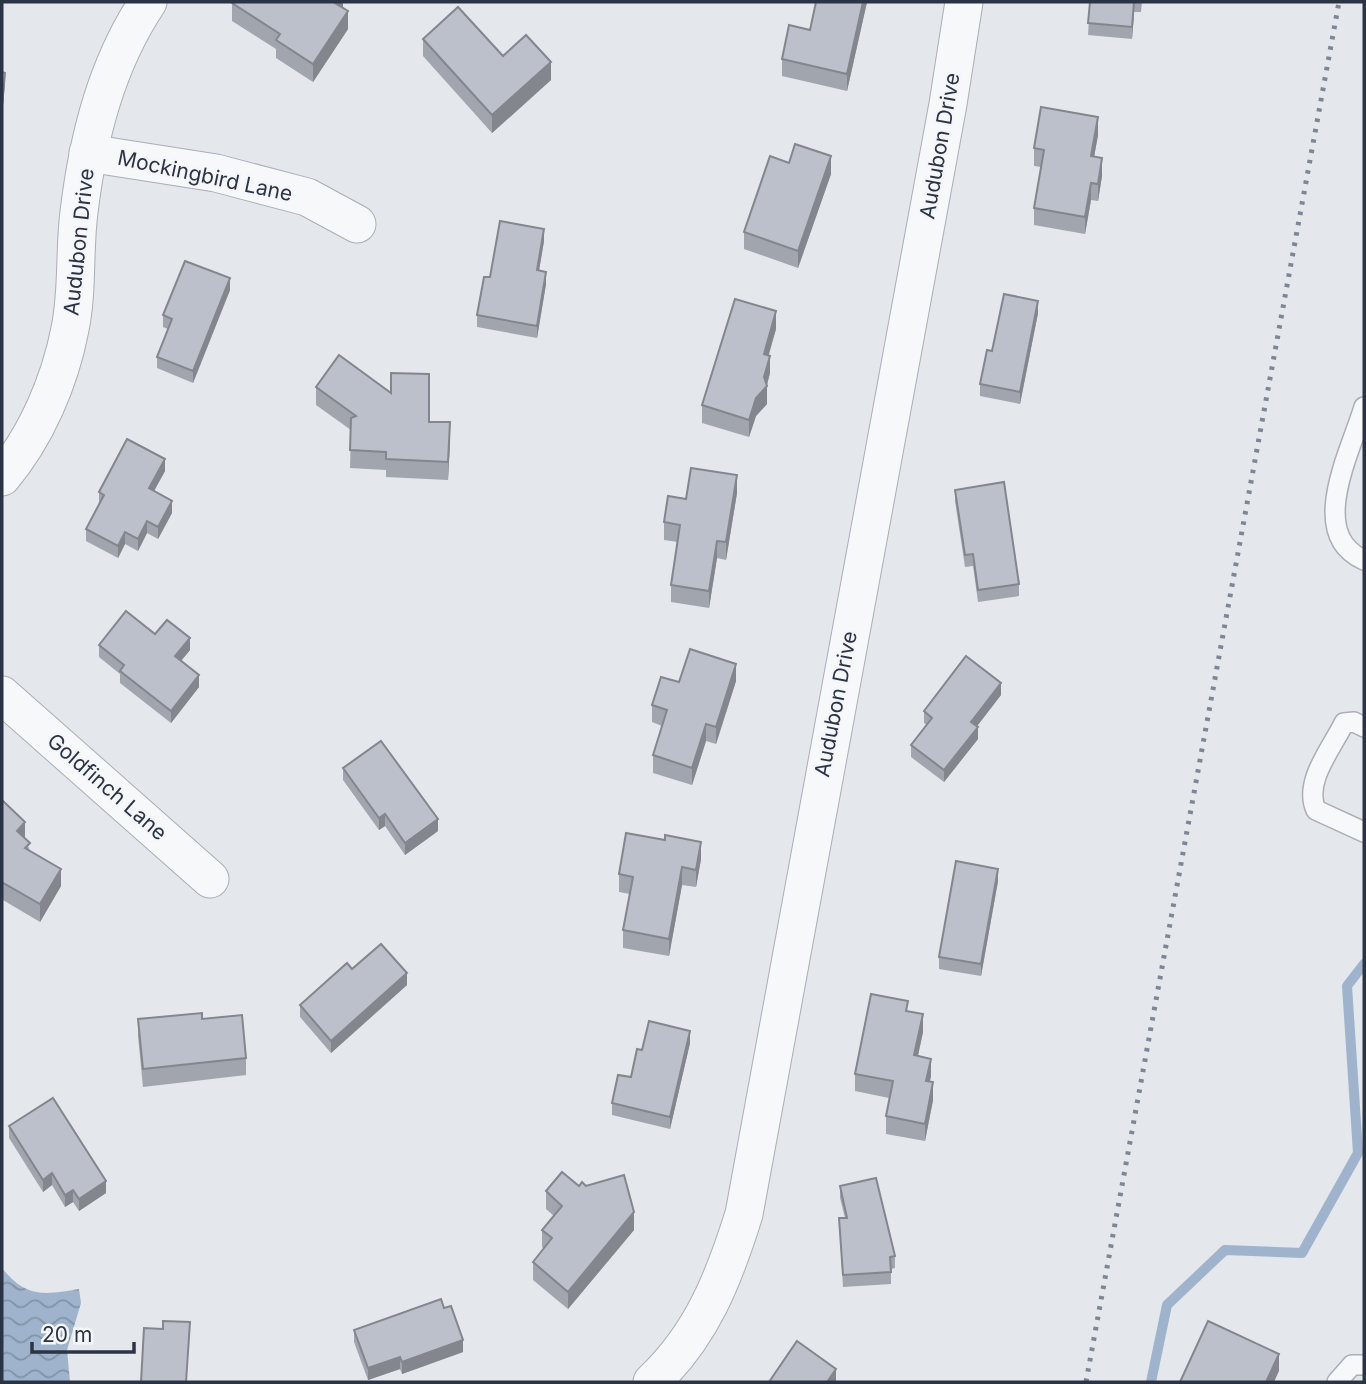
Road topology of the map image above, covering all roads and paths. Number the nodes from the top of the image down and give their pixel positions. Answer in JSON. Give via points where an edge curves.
{"nodes":[{"id":1,"x":148,"y":2,"type":"edge"},
{"id":2,"x":964,"y":2,"type":"edge"},
{"id":3,"x":88,"y":153,"type":"junction"},
{"id":4,"x":357,"y":225,"type":"dead end"},
{"id":5,"x":1364,"y":407,"type":"edge"},
{"id":6,"x":2,"y":477,"type":"edge"},
{"id":7,"x":1364,"y":560,"type":"edge"},
{"id":8,"x":2,"y":695,"type":"edge"},
{"id":9,"x":1364,"y":727,"type":"edge"},
{"id":10,"x":1364,"y":832,"type":"edge"},
{"id":11,"x":210,"y":879,"type":"dead end"},
{"id":12,"x":1364,"y":1365,"type":"edge"},
{"id":13,"x":652,"y":1382,"type":"edge"},
{"id":14,"x":1337,"y":1382,"type":"edge"}],
"edges":[{"from":1,"to":3,"type":"street","name":"Audubon Drive","via":[[103,92]]},
{"from":2,"to":13,"type":"street","name":"Audubon Drive","via":[[744,1214],[706,1314],[677,1359]]},
{"from":3,"to":4,"type":"street","name":"Mockingbird Lane","via":[[215,173],[307,197]]},
{"from":3,"to":6,"type":"street","name":"Audubon Drive","via":[[78,214],[71,328],[52,391],[17,459]]},
{"from":5,"to":7,"type":"lane","via":[[1332,510],[1338,538]]},
{"from":8,"to":11,"type":"street","name":"Goldfinch Lane"},
{"from":9,"to":10,"type":"lane","via":[[1344,723],[1312,785],[1311,800],[1316,810]]},
{"from":12,"to":14,"type":"lane","via":[[1352,1364]]}]}
